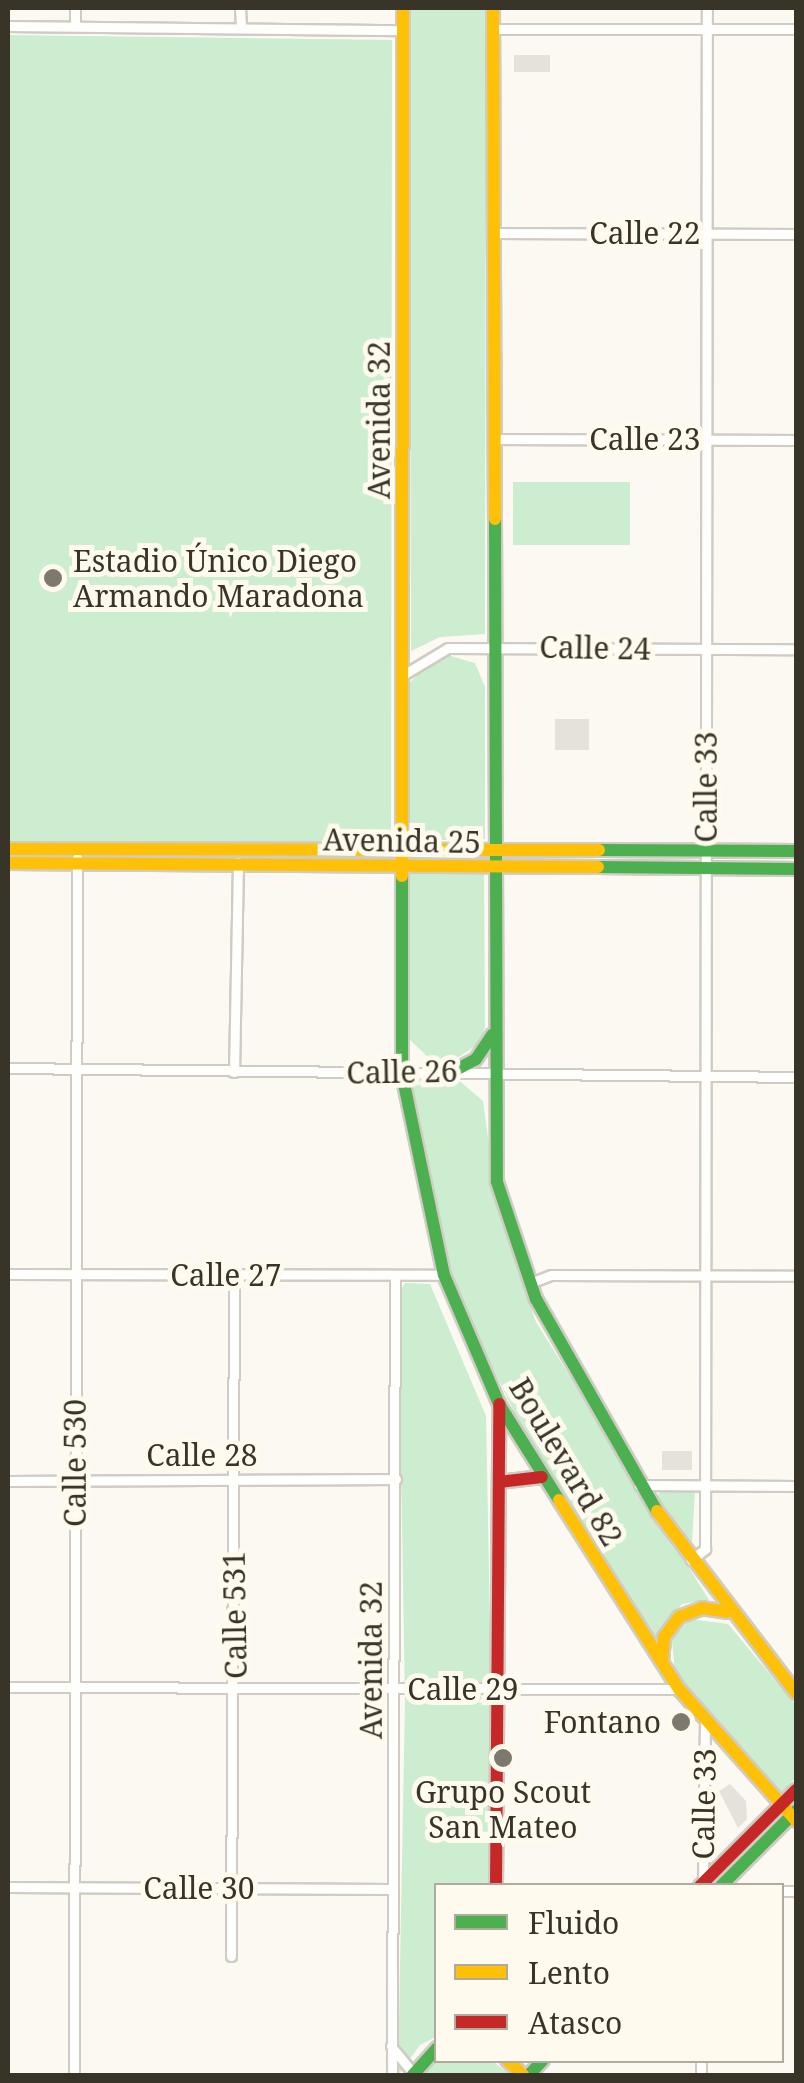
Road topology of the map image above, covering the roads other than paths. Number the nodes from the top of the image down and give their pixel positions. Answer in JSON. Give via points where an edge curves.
{"nodes":[{"id":1,"x":75,"y":8,"type":"edge"},
{"id":2,"x":240,"y":8,"type":"edge"},
{"id":3,"x":403,"y":8,"type":"edge"},
{"id":4,"x":493,"y":8,"type":"edge"},
{"id":5,"x":707,"y":8,"type":"edge"},
{"id":6,"x":241,"y":25,"type":"junction"},
{"id":7,"x":8,"y":26,"type":"edge"},
{"id":8,"x":74,"y":26,"type":"junction"},
{"id":9,"x":493,"y":29,"type":"junction"},
{"id":10,"x":707,"y":29,"type":"junction"},
{"id":11,"x":403,"y":30,"type":"junction"},
{"id":12,"x":796,"y":30,"type":"edge"},
{"id":13,"x":493,"y":233,"type":"junction"},
{"id":14,"x":707,"y":234,"type":"junction"},
{"id":15,"x":796,"y":234,"type":"edge"},
{"id":16,"x":493,"y":439,"type":"junction"},
{"id":17,"x":706,"y":440,"type":"junction"},
{"id":18,"x":796,"y":440,"type":"edge"},
{"id":19,"x":493,"y":646,"type":"junction"},
{"id":20,"x":706,"y":649,"type":"junction"},
{"id":21,"x":796,"y":649,"type":"edge"},
{"id":22,"x":402,"y":676,"type":"junction"},
{"id":23,"x":494,"y":848,"type":"junction"},
{"id":24,"x":8,"y":849,"type":"edge"},
{"id":25,"x":404,"y":849,"type":"junction"},
{"id":26,"x":706,"y":850,"type":"junction"},
{"id":27,"x":796,"y":851,"type":"edge"},
{"id":28,"x":77,"y":856,"type":"junction"},
{"id":29,"x":238,"y":856,"type":"junction"},
{"id":30,"x":8,"y":863,"type":"edge"},
{"id":31,"x":404,"y":866,"type":"junction"},
{"id":32,"x":494,"y":867,"type":"junction"},
{"id":33,"x":706,"y":868,"type":"junction"},
{"id":34,"x":796,"y":869,"type":"edge"},
{"id":35,"x":492,"y":1035,"type":"junction"},
{"id":36,"x":8,"y":1068,"type":"edge"},
{"id":37,"x":74,"y":1068,"type":"junction"},
{"id":38,"x":493,"y":1071,"type":"junction"},
{"id":39,"x":234,"y":1072,"type":"junction"},
{"id":40,"x":452,"y":1072,"type":"junction"},
{"id":41,"x":402,"y":1074,"type":"junction"},
{"id":42,"x":705,"y":1077,"type":"junction"},
{"id":43,"x":796,"y":1077,"type":"edge"},
{"id":44,"x":8,"y":1274,"type":"edge"},
{"id":45,"x":77,"y":1274,"type":"junction"},
{"id":46,"x":234,"y":1275,"type":"junction"},
{"id":47,"x":444,"y":1275,"type":"junction"},
{"id":48,"x":395,"y":1276,"type":"junction"},
{"id":49,"x":705,"y":1276,"type":"junction"},
{"id":50,"x":796,"y":1276,"type":"edge"},
{"id":51,"x":530,"y":1283,"type":"junction"},
{"id":52,"x":499,"y":1404,"type":"junction"},
{"id":53,"x":542,"y":1477,"type":"junction"},
{"id":54,"x":396,"y":1479,"type":"junction"},
{"id":55,"x":8,"y":1480,"type":"edge"},
{"id":56,"x":75,"y":1480,"type":"junction"},
{"id":57,"x":234,"y":1480,"type":"junction"},
{"id":58,"x":498,"y":1482,"type":"junction"},
{"id":59,"x":638,"y":1485,"type":"junction"},
{"id":60,"x":703,"y":1485,"type":"junction"},
{"id":61,"x":796,"y":1486,"type":"edge"},
{"id":62,"x":691,"y":1560,"type":"junction"},
{"id":63,"x":727,"y":1612,"type":"junction"},
{"id":64,"x":662,"y":1664,"type":"junction"},
{"id":65,"x":8,"y":1686,"type":"edge"},
{"id":66,"x":76,"y":1687,"type":"junction"},
{"id":67,"x":236,"y":1688,"type":"junction"},
{"id":68,"x":398,"y":1688,"type":"junction"},
{"id":69,"x":500,"y":1688,"type":"junction"},
{"id":70,"x":680,"y":1690,"type":"junction"},
{"id":71,"x":795,"y":1690,"type":"edge"},
{"id":72,"x":706,"y":1722,"type":"junction"},
{"id":73,"x":796,"y":1790,"type":"edge"},
{"id":74,"x":791,"y":1813,"type":"edge"},
{"id":75,"x":496,"y":1883,"type":"edge"},
{"id":76,"x":702,"y":1883,"type":"edge"},
{"id":77,"x":704,"y":1883,"type":"edge"},
{"id":78,"x":724,"y":1883,"type":"edge"},
{"id":79,"x":8,"y":1887,"type":"edge"},
{"id":80,"x":74,"y":1887,"type":"junction"},
{"id":81,"x":232,"y":1888,"type":"junction"},
{"id":82,"x":391,"y":1889,"type":"junction"},
{"id":83,"x":231,"y":1956,"type":"dead end"},
{"id":84,"x":391,"y":2046,"type":"junction"},
{"id":85,"x":434,"y":2050,"type":"edge"},
{"id":86,"x":412,"y":2074,"type":"edge"},
{"id":87,"x":74,"y":2076,"type":"edge"},
{"id":88,"x":392,"y":2076,"type":"edge"}],
"edges":[{"from":1,"to":8,"type":"street"},
{"from":2,"to":6,"type":"street"},
{"from":3,"to":11,"type":"main road","name":"Avenida 32"},
{"from":4,"to":9,"type":"main road"},
{"from":5,"to":10,"type":"street","name":"Calle 33"},
{"from":6,"to":8,"type":"street"},
{"from":6,"to":11,"type":"street"},
{"from":7,"to":8,"type":"street"},
{"from":9,"to":10,"type":"street"},
{"from":9,"to":13,"type":"main road"},
{"from":10,"to":12,"type":"street"},
{"from":10,"to":14,"type":"street","name":"Calle 33"},
{"from":11,"to":22,"type":"main road","name":"Avenida 32"},
{"from":13,"to":14,"type":"street","name":"Calle 22"},
{"from":13,"to":16,"type":"main road"},
{"from":14,"to":15,"type":"street","name":"Calle 22"},
{"from":14,"to":17,"type":"street","name":"Calle 33"},
{"from":16,"to":17,"type":"street","name":"Calle 23"},
{"from":16,"to":19,"type":"main road"},
{"from":17,"to":18,"type":"street","name":"Calle 23"},
{"from":17,"to":20,"type":"street","name":"Calle 33"},
{"from":19,"to":20,"type":"street","name":"Calle 24"},
{"from":19,"to":22,"type":"street","name":"Calle 24","via":[[432,652]]},
{"from":19,"to":23,"type":"main road"},
{"from":20,"to":21,"type":"street","name":"Calle 24"},
{"from":20,"to":26,"type":"street","name":"Calle 33"},
{"from":22,"to":25,"type":"main road","name":"Avenida 32"},
{"from":23,"to":25,"type":"main road","name":"Avenida 25"},
{"from":23,"to":26,"type":"main road","name":"Avenida 25"},
{"from":23,"to":32,"type":"main road"},
{"from":24,"to":28,"type":"main road","name":"Avenida 25"},
{"from":25,"to":29,"type":"main road","name":"Avenida 25"},
{"from":25,"to":31,"type":"main road","name":"Avenida 32"},
{"from":26,"to":27,"type":"main road","name":"Avenida 25"},
{"from":26,"to":33,"type":"street","name":"Calle 33"},
{"from":28,"to":29,"type":"main road","name":"Avenida 25"},
{"from":28,"to":30,"type":"main road","name":"Avenida 25"},
{"from":28,"to":37,"type":"street","name":"Calle 530"},
{"from":29,"to":31,"type":"main road","name":"Avenida 25"},
{"from":29,"to":39,"type":"street"},
{"from":31,"to":32,"type":"main road","name":"Avenida 25"},
{"from":31,"to":41,"type":"main road","name":"Avenida 32"},
{"from":32,"to":33,"type":"main road","name":"Avenida 25"},
{"from":32,"to":35,"type":"main road"},
{"from":33,"to":34,"type":"main road","name":"Avenida 25"},
{"from":33,"to":42,"type":"street","name":"Calle 33"},
{"from":35,"to":38,"type":"main road"},
{"from":35,"to":40,"type":"main road","via":[[476,1059]]},
{"from":36,"to":37,"type":"street","name":"Calle 26"},
{"from":37,"to":39,"type":"street","name":"Calle 26"},
{"from":37,"to":45,"type":"street","name":"Calle 530"},
{"from":38,"to":40,"type":"street","name":"Calle 26"},
{"from":38,"to":42,"type":"street","name":"Calle 26"},
{"from":38,"to":51,"type":"main road","name":"Boulevard 82","via":[[498,1182]]},
{"from":39,"to":41,"type":"street","name":"Calle 26"},
{"from":40,"to":41,"type":"street","name":"Calle 26"},
{"from":41,"to":47,"type":"main road","name":"Boulevard 82"},
{"from":42,"to":43,"type":"street","name":"Calle 26"},
{"from":42,"to":49,"type":"street","name":"Calle 33"},
{"from":44,"to":45,"type":"street","name":"Calle 27"},
{"from":45,"to":46,"type":"street","name":"Calle 27"},
{"from":45,"to":56,"type":"street","name":"Calle 530"},
{"from":46,"to":48,"type":"street","name":"Calle 27"},
{"from":46,"to":57,"type":"street","name":"Calle 531"},
{"from":47,"to":48,"type":"street","name":"Calle 27"},
{"from":47,"to":52,"type":"main road","name":"Boulevard 82"},
{"from":48,"to":54,"type":"street","name":"Avenida 32"},
{"from":49,"to":50,"type":"street"},
{"from":49,"to":51,"type":"street","via":[[551,1274]]},
{"from":49,"to":60,"type":"street","name":"Calle 33"},
{"from":51,"to":59,"type":"main road","name":"Boulevard 82","via":[[565,1361]]},
{"from":52,"to":53,"type":"main road","name":"Boulevard 82"},
{"from":52,"to":58,"type":"main road"},
{"from":53,"to":58,"type":"main road"},
{"from":53,"to":64,"type":"main road","name":"Boulevard 82"},
{"from":54,"to":57,"type":"street","name":"Calle 28"},
{"from":54,"to":68,"type":"street","name":"Avenida 32"},
{"from":55,"to":56,"type":"street","name":"Calle 28"},
{"from":56,"to":57,"type":"street","name":"Calle 28"},
{"from":56,"to":66,"type":"street","name":"Calle 530"},
{"from":57,"to":67,"type":"street","name":"Calle 531"},
{"from":58,"to":69,"type":"main road"},
{"from":59,"to":60,"type":"street"},
{"from":59,"to":62,"type":"main road","name":"Boulevard 82"},
{"from":60,"to":61,"type":"street"},
{"from":60,"to":62,"type":"street","name":"Calle 33","via":[[704,1549]]},
{"from":62,"to":63,"type":"main road","name":"Boulevard 82"},
{"from":63,"to":64,"type":"main road","via":[[702,1608],[679,1617],[664,1638]]},
{"from":63,"to":71,"type":"main road","name":"Boulevard 82"},
{"from":64,"to":70,"type":"main road","name":"Boulevard 82"},
{"from":65,"to":66,"type":"street","name":"Calle 29"},
{"from":66,"to":67,"type":"street","name":"Calle 29"},
{"from":66,"to":80,"type":"street","name":"Calle 530"},
{"from":67,"to":68,"type":"street","name":"Calle 29"},
{"from":67,"to":81,"type":"street","name":"Calle 531"},
{"from":68,"to":69,"type":"street","name":"Calle 29"},
{"from":68,"to":82,"type":"street","name":"Avenida 32"},
{"from":69,"to":70,"type":"street","name":"Calle 29"},
{"from":69,"to":75,"type":"main road"},
{"from":70,"to":72,"type":"main road","name":"Boulevard 82"},
{"from":72,"to":74,"type":"main road","name":"Boulevard 82"},
{"from":72,"to":76,"type":"street","name":"Calle 33"},
{"from":73,"to":74,"type":"main road"},
{"from":74,"to":77,"type":"main road"},
{"from":74,"to":78,"type":"main road"},
{"from":79,"to":80,"type":"street","name":"Calle 30"},
{"from":80,"to":81,"type":"street","name":"Calle 30"},
{"from":80,"to":87,"type":"street","name":"Calle 530"},
{"from":81,"to":82,"type":"street","name":"Calle 30"},
{"from":81,"to":83,"type":"street","name":"Calle 531"},
{"from":82,"to":84,"type":"street","name":"Avenida 32"},
{"from":84,"to":86,"type":"street"},
{"from":84,"to":88,"type":"street","name":"Avenida 32"},
{"from":85,"to":86,"type":"main road"}]}
